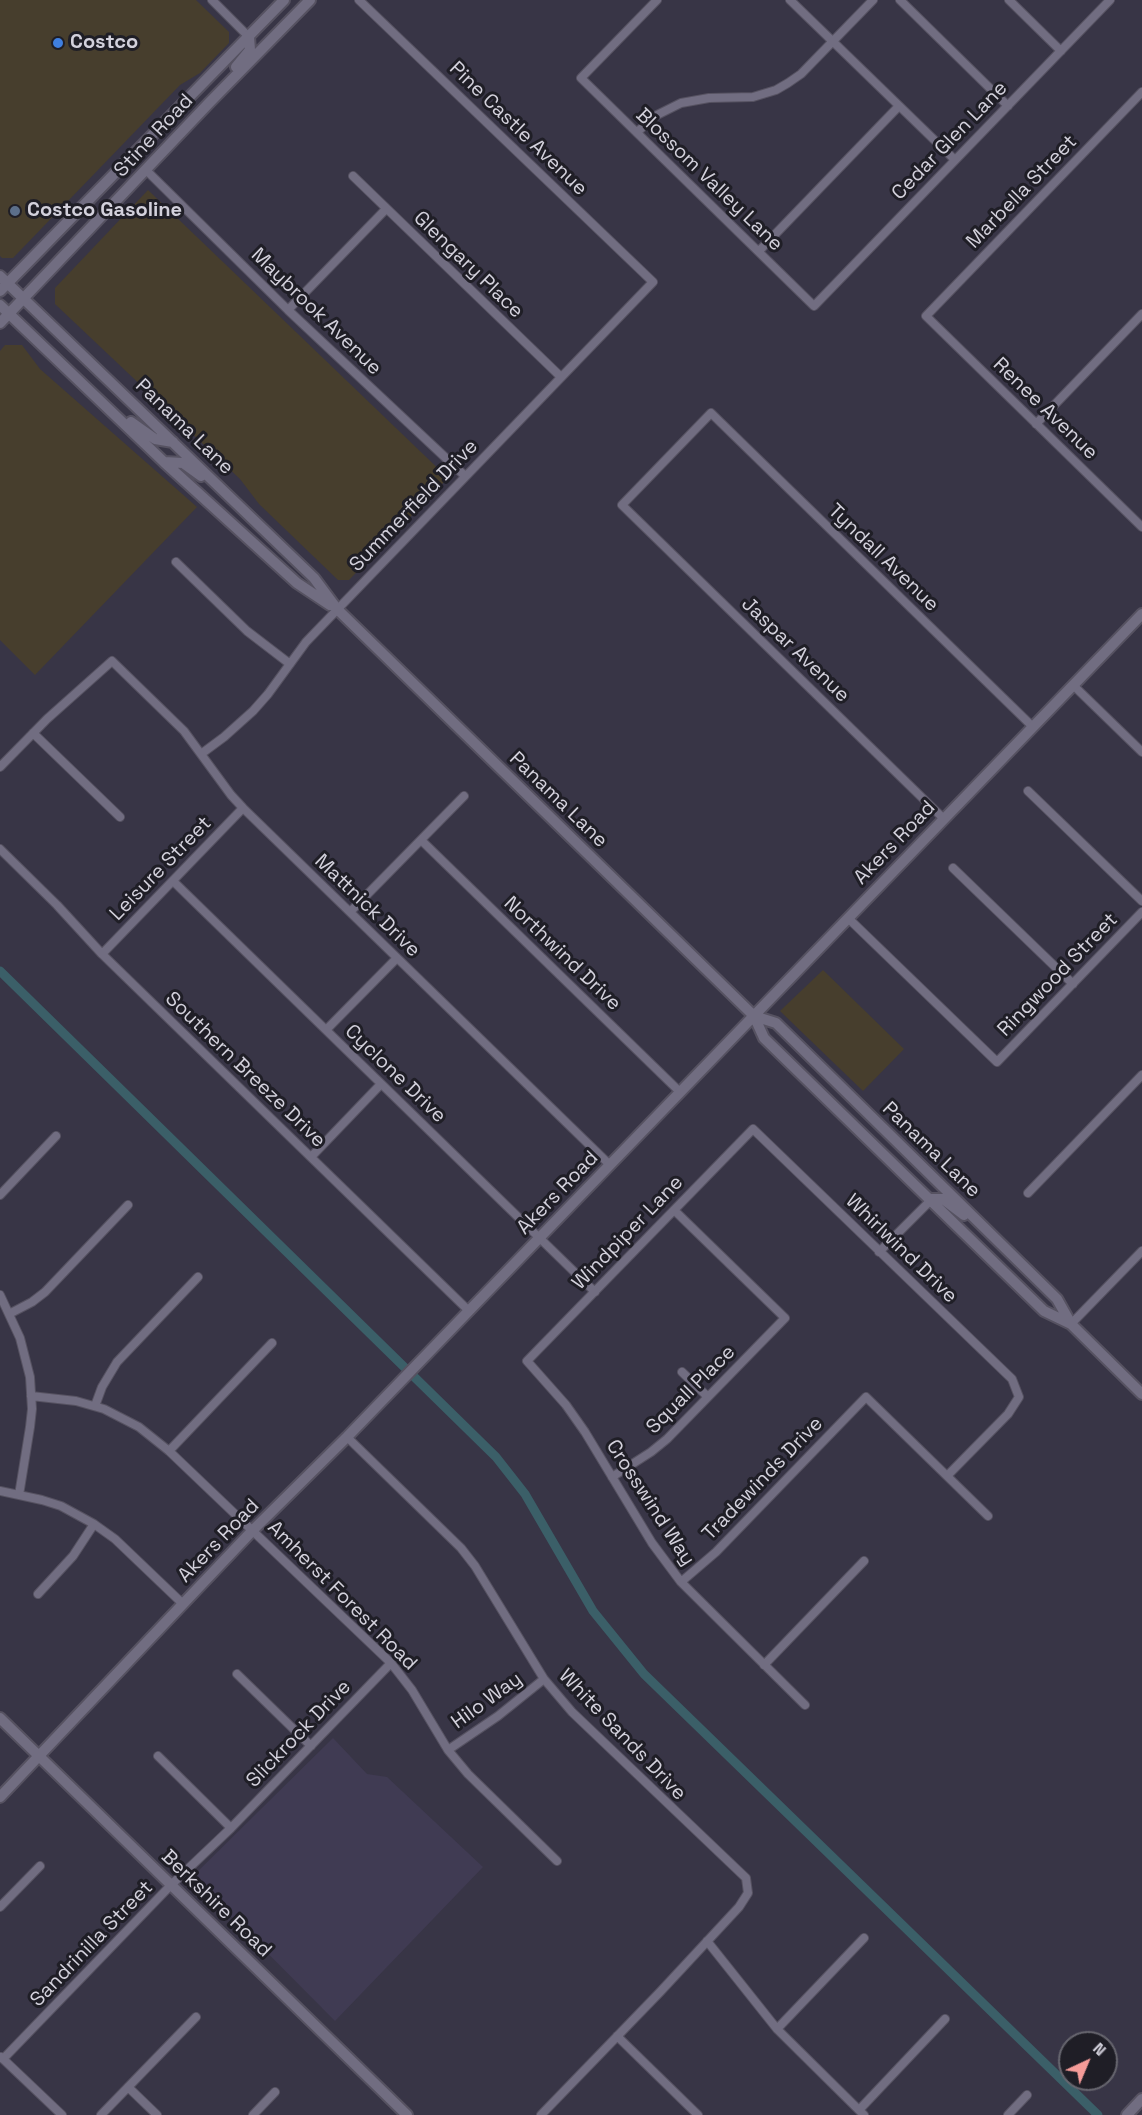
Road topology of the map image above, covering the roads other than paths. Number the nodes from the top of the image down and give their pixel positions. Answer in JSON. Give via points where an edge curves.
{"nodes":[{"id":1,"x":212,"y":0,"type":"edge"},
{"id":2,"x":284,"y":0,"type":"edge"},
{"id":3,"x":310,"y":0,"type":"edge"},
{"id":4,"x":359,"y":0,"type":"edge"},
{"id":5,"x":657,"y":0,"type":"edge"},
{"id":6,"x":790,"y":0,"type":"edge"},
{"id":7,"x":873,"y":0,"type":"edge"},
{"id":8,"x":900,"y":0,"type":"edge"},
{"id":9,"x":1009,"y":0,"type":"edge"},
{"id":10,"x":1110,"y":0,"type":"edge"},
{"id":11,"x":249,"y":37,"type":"junction"},
{"id":12,"x":833,"y":41,"type":"junction"},
{"id":13,"x":1061,"y":51,"type":"junction"},
{"id":14,"x":1142,"y":92,"type":"edge"},
{"id":15,"x":209,"y":103,"type":"junction"},
{"id":16,"x":1008,"y":105,"type":"junction"},
{"id":17,"x":899,"y":106,"type":"junction"},
{"id":18,"x":637,"y":132,"type":"junction"},
{"id":19,"x":955,"y":160,"type":"junction"},
{"id":20,"x":146,"y":170,"type":"junction"},
{"id":21,"x":353,"y":176,"type":"dead end"},
{"id":22,"x":386,"y":208,"type":"junction"},
{"id":23,"x":759,"y":251,"type":"junction"},
{"id":24,"x":653,"y":282,"type":"joint"},
{"id":25,"x":2,"y":284,"type":"edge"},
{"id":26,"x":24,"y":299,"type":"junction"},
{"id":27,"x":0,"y":305,"type":"edge"},
{"id":28,"x":814,"y":306,"type":"joint"},
{"id":29,"x":288,"y":310,"type":"junction"},
{"id":30,"x":9,"y":314,"type":"junction"},
{"id":31,"x":1142,"y":314,"type":"edge"},
{"id":32,"x":926,"y":316,"type":"joint"},
{"id":33,"x":0,"y":323,"type":"edge"},
{"id":34,"x":561,"y":377,"type":"junction"},
{"id":35,"x":105,"y":405,"type":"junction"},
{"id":36,"x":1036,"y":424,"type":"junction"},
{"id":37,"x":173,"y":442,"type":"junction"},
{"id":38,"x":164,"y":462,"type":"junction"},
{"id":39,"x":465,"y":476,"type":"junction"},
{"id":40,"x":228,"y":495,"type":"junction"},
{"id":41,"x":622,"y":505,"type":"joint"},
{"id":42,"x":1142,"y":527,"type":"edge"},
{"id":43,"x":176,"y":562,"type":"dead end"},
{"id":44,"x":337,"y":609,"type":"junction"},
{"id":45,"x":1142,"y":614,"type":"edge"},
{"id":46,"x":290,"y":664,"type":"junction"},
{"id":47,"x":1073,"y":685,"type":"junction"},
{"id":48,"x":1033,"y":727,"type":"junction"},
{"id":49,"x":33,"y":733,"type":"junction"},
{"id":50,"x":1142,"y":752,"type":"edge"},
{"id":51,"x":201,"y":754,"type":"junction"},
{"id":52,"x":0,"y":767,"type":"edge"},
{"id":53,"x":1028,"y":791,"type":"dead end"},
{"id":54,"x":464,"y":795,"type":"dead end"},
{"id":55,"x":243,"y":808,"type":"junction"},
{"id":56,"x":120,"y":818,"type":"dead end"},
{"id":57,"x":944,"y":819,"type":"junction"},
{"id":58,"x":421,"y":840,"type":"junction"},
{"id":59,"x":0,"y":849,"type":"edge"},
{"id":60,"x":953,"y":868,"type":"dead end"},
{"id":61,"x":172,"y":881,"type":"junction"},
{"id":62,"x":1142,"y":901,"type":"edge"},
{"id":63,"x":350,"y":912,"type":"junction"},
{"id":64,"x":1142,"y":912,"type":"edge"},
{"id":65,"x":848,"y":918,"type":"junction"},
{"id":66,"x":102,"y":954,"type":"junction"},
{"id":67,"x":397,"y":957,"type":"junction"},
{"id":68,"x":1073,"y":984,"type":"junction"},
{"id":69,"x":754,"y":1016,"type":"junction"},
{"id":70,"x":326,"y":1030,"type":"junction"},
{"id":71,"x":1142,"y":1075,"type":"edge"},
{"id":72,"x":381,"y":1084,"type":"junction"},
{"id":73,"x":680,"y":1092,"type":"junction"},
{"id":74,"x":753,"y":1129,"type":"joint"},
{"id":75,"x":56,"y":1136,"type":"dead end"},
{"id":76,"x":310,"y":1157,"type":"junction"},
{"id":77,"x":610,"y":1165,"type":"junction"},
{"id":78,"x":1028,"y":1193,"type":"dead end"},
{"id":79,"x":0,"y":1195,"type":"edge"},
{"id":80,"x":932,"y":1199,"type":"junction"},
{"id":81,"x":128,"y":1205,"type":"dead end"},
{"id":82,"x":674,"y":1210,"type":"junction"},
{"id":83,"x":994,"y":1236,"type":"junction"},
{"id":84,"x":539,"y":1238,"type":"junction"},
{"id":85,"x":879,"y":1251,"type":"junction"},
{"id":86,"x":1142,"y":1251,"type":"edge"},
{"id":87,"x":198,"y":1277,"type":"dead end"},
{"id":88,"x":595,"y":1292,"type":"junction"},
{"id":89,"x":0,"y":1295,"type":"edge"},
{"id":90,"x":469,"y":1311,"type":"junction"},
{"id":91,"x":9,"y":1314,"type":"junction"},
{"id":92,"x":1071,"y":1324,"type":"junction"},
{"id":93,"x":272,"y":1343,"type":"dead end"},
{"id":94,"x":527,"y":1361,"type":"joint"},
{"id":95,"x":682,"y":1372,"type":"dead end"},
{"id":96,"x":1142,"y":1394,"type":"edge"},
{"id":97,"x":32,"y":1396,"type":"junction"},
{"id":98,"x":708,"y":1397,"type":"junction"},
{"id":99,"x":95,"y":1406,"type":"junction"},
{"id":100,"x":347,"y":1437,"type":"junction"},
{"id":101,"x":169,"y":1451,"type":"junction"},
{"id":102,"x":947,"y":1476,"type":"junction"},
{"id":103,"x":612,"y":1477,"type":"junction"},
{"id":104,"x":0,"y":1491,"type":"edge"},
{"id":105,"x":20,"y":1495,"type":"junction"},
{"id":106,"x":988,"y":1516,"type":"dead end"},
{"id":107,"x":94,"y":1524,"type":"junction"},
{"id":108,"x":253,"y":1530,"type":"junction"},
{"id":109,"x":864,"y":1561,"type":"dead end"},
{"id":110,"x":681,"y":1582,"type":"junction"},
{"id":111,"x":38,"y":1594,"type":"dead end"},
{"id":112,"x":183,"y":1604,"type":"junction"},
{"id":113,"x":391,"y":1663,"type":"junction"},
{"id":114,"x":764,"y":1665,"type":"junction"},
{"id":115,"x":237,"y":1674,"type":"dead end"},
{"id":116,"x":544,"y":1679,"type":"junction"},
{"id":117,"x":805,"y":1705,"type":"dead end"},
{"id":118,"x":0,"y":1718,"type":"edge"},
{"id":119,"x":311,"y":1746,"type":"junction"},
{"id":120,"x":448,"y":1750,"type":"junction"},
{"id":121,"x":39,"y":1756,"type":"junction"},
{"id":122,"x":158,"y":1756,"type":"dead end"},
{"id":123,"x":0,"y":1797,"type":"edge"},
{"id":124,"x":231,"y":1828,"type":"junction"},
{"id":125,"x":557,"y":1861,"type":"dead end"},
{"id":126,"x":40,"y":1866,"type":"dead end"},
{"id":127,"x":171,"y":1885,"type":"junction"},
{"id":128,"x":0,"y":1907,"type":"edge"},
{"id":129,"x":864,"y":1938,"type":"dead end"},
{"id":130,"x":707,"y":1941,"type":"junction"},
{"id":131,"x":196,"y":2017,"type":"dead end"},
{"id":132,"x":945,"y":2019,"type":"dead end"},
{"id":133,"x":777,"y":2029,"type":"junction"},
{"id":134,"x":617,"y":2036,"type":"junction"},
{"id":135,"x":2,"y":2057,"type":"edge"},
{"id":136,"x":128,"y":2087,"type":"junction"},
{"id":137,"x":275,"y":2092,"type":"dead end"},
{"id":138,"x":1027,"y":2095,"type":"dead end"},
{"id":139,"x":1142,"y":2099,"type":"edge"},
{"id":140,"x":862,"y":2113,"type":"edge"},
{"id":141,"x":406,"y":2114,"type":"edge"},
{"id":142,"x":62,"y":2115,"type":"edge"},
{"id":143,"x":101,"y":2115,"type":"edge"},
{"id":144,"x":157,"y":2115,"type":"edge"},
{"id":145,"x":253,"y":2115,"type":"edge"},
{"id":146,"x":541,"y":2115,"type":"edge"},
{"id":147,"x":698,"y":2115,"type":"edge"},
{"id":148,"x":1008,"y":2115,"type":"edge"},
{"id":149,"x":1127,"y":2115,"type":"edge"}],
"edges":[{"from":1,"to":11,"type":"street"},
{"from":2,"to":11,"type":"main road","name":"Stine Road"},
{"from":3,"to":15,"type":"main road","name":"Stine Road"},
{"from":4,"to":24,"type":"street","name":"Pine Castle Avenue"},
{"from":5,"to":18,"type":"street","name":"Blossom Valley Lane","via":[[581,78]]},
{"from":6,"to":12,"type":"street"},
{"from":7,"to":12,"type":"street"},
{"from":8,"to":16,"type":"street"},
{"from":9,"to":13,"type":"street"},
{"from":10,"to":13,"type":"street","name":"Cedar Glen Lane"},
{"from":11,"to":15,"type":"main road","via":[[250,50]]},
{"from":11,"to":25,"type":"main road","name":"Stine Road"},
{"from":12,"to":17,"type":"street"},
{"from":12,"to":18,"type":"street","via":[[801,74],[776,90],[753,97],[681,103],[657,115]]},
{"from":13,"to":16,"type":"street","name":"Cedar Glen Lane"},
{"from":14,"to":32,"type":"street","name":"Marbella Street"},
{"from":15,"to":20,"type":"main road","name":"Stine Road"},
{"from":16,"to":19,"type":"street","name":"Cedar Glen Lane"},
{"from":17,"to":19,"type":"street"},
{"from":17,"to":23,"type":"street"},
{"from":18,"to":23,"type":"street","name":"Blossom Valley Lane"},
{"from":19,"to":28,"type":"street","name":"Cedar Glen Lane"},
{"from":20,"to":26,"type":"main road","name":"Stine Road"},
{"from":20,"to":29,"type":"street","name":"Maybrook Avenue"},
{"from":21,"to":22,"type":"street","name":"Glengary Place"},
{"from":22,"to":29,"type":"street"},
{"from":22,"to":34,"type":"street","name":"Glengary Place"},
{"from":23,"to":28,"type":"street","name":"Blossom Valley Lane"},
{"from":24,"to":34,"type":"street","name":"Summerfield Drive"},
{"from":25,"to":26,"type":"main road","name":"Panama Lane"},
{"from":26,"to":30,"type":"main road","name":"Stine Road"},
{"from":26,"to":37,"type":"main road","name":"Panama Lane"},
{"from":27,"to":30,"type":"main road","name":"Panama Lane"},
{"from":29,"to":39,"type":"street","name":"Maybrook Avenue"},
{"from":30,"to":33,"type":"main road","name":"Stine Road"},
{"from":30,"to":35,"type":"main road","name":"Panama Lane"},
{"from":31,"to":36,"type":"street"},
{"from":32,"to":36,"type":"street","name":"Renee Avenue"},
{"from":34,"to":39,"type":"street","name":"Summerfield Drive"},
{"from":35,"to":37,"type":"main road","via":[[155,439]]},
{"from":35,"to":38,"type":"main road","name":"Panama Lane"},
{"from":36,"to":42,"type":"street","name":"Renee Avenue"},
{"from":37,"to":40,"type":"main road","name":"Panama Lane"},
{"from":38,"to":40,"type":"main road","via":[[183,463]]},
{"from":38,"to":44,"type":"main road","name":"Panama Lane","via":[[297,584]]},
{"from":39,"to":44,"type":"street","name":"Summerfield Drive"},
{"from":40,"to":44,"type":"main road","name":"Panama Lane","via":[[314,578]]},
{"from":41,"to":48,"type":"street","name":"Tyndall Avenue","via":[[711,413]]},
{"from":41,"to":57,"type":"street","name":"Jaspar Avenue"},
{"from":43,"to":46,"type":"street","via":[[254,638]]},
{"from":44,"to":46,"type":"street","name":"Summerfield Drive"},
{"from":44,"to":69,"type":"main road","name":"Panama Lane"},
{"from":45,"to":47,"type":"main road","name":"Akers Road"},
{"from":46,"to":51,"type":"street","name":"Summerfield Drive","via":[[253,711]]},
{"from":47,"to":48,"type":"main road","name":"Akers Road"},
{"from":47,"to":50,"type":"street"},
{"from":48,"to":57,"type":"main road","name":"Akers Road"},
{"from":49,"to":51,"type":"street","name":"Mattnick Drive","via":[[112,661]]},
{"from":49,"to":52,"type":"street"},
{"from":49,"to":56,"type":"street"},
{"from":51,"to":55,"type":"street","name":"Mattnick Drive"},
{"from":53,"to":62,"type":"street"},
{"from":54,"to":58,"type":"street"},
{"from":55,"to":61,"type":"street","name":"Leisure Street"},
{"from":55,"to":63,"type":"street","name":"Mattnick Drive"},
{"from":57,"to":65,"type":"main road","name":"Akers Road"},
{"from":58,"to":63,"type":"street"},
{"from":58,"to":73,"type":"street","name":"Northwind Drive"},
{"from":59,"to":66,"type":"street","name":"Southern Breeze Drive"},
{"from":60,"to":68,"type":"street"},
{"from":61,"to":66,"type":"street","name":"Leisure Street"},
{"from":61,"to":70,"type":"street","name":"Cyclone Drive"},
{"from":63,"to":67,"type":"street","name":"Mattnick Drive"},
{"from":64,"to":68,"type":"street","name":"Ringwood Street"},
{"from":65,"to":68,"type":"street","name":"Ringwood Street","via":[[997,1062]]},
{"from":65,"to":69,"type":"main road","name":"Akers Road"},
{"from":66,"to":76,"type":"street","name":"Southern Breeze Drive"},
{"from":67,"to":70,"type":"street"},
{"from":67,"to":77,"type":"street","name":"Mattnick Drive"},
{"from":69,"to":73,"type":"main road","name":"Akers Road"},
{"from":69,"to":80,"type":"main road","name":"Panama Lane","via":[[764,1038]]},
{"from":69,"to":83,"type":"main road","name":"Panama Lane","via":[[776,1023]]},
{"from":70,"to":72,"type":"street","name":"Cyclone Drive"},
{"from":71,"to":78,"type":"street"},
{"from":72,"to":76,"type":"street"},
{"from":72,"to":84,"type":"street","name":"Cyclone Drive"},
{"from":73,"to":77,"type":"main road","name":"Akers Road"},
{"from":74,"to":82,"type":"street","name":"Windpiper Lane"},
{"from":74,"to":85,"type":"street","name":"Whirlwind Drive"},
{"from":75,"to":79,"type":"street"},
{"from":76,"to":90,"type":"street","name":"Southern Breeze Drive"},
{"from":77,"to":84,"type":"main road","name":"Akers Road"},
{"from":80,"to":83,"type":"main road","via":[[943,1199]]},
{"from":80,"to":85,"type":"street"},
{"from":80,"to":92,"type":"main road","name":"Panama Lane","via":[[1044,1311]]},
{"from":81,"to":91,"type":"street","via":[[45,1292]]},
{"from":82,"to":88,"type":"street","name":"Windpiper Lane"},
{"from":82,"to":98,"type":"street","name":"Squall Place","via":[[785,1318]]},
{"from":83,"to":92,"type":"main road","name":"Panama Lane","via":[[1057,1299]]},
{"from":84,"to":88,"type":"street","name":"Cyclone Drive"},
{"from":84,"to":90,"type":"main road","name":"Akers Road"},
{"from":85,"to":102,"type":"street","name":"Whirlwind Drive","via":[[1012,1379],[1018,1397],[1008,1414]]},
{"from":86,"to":92,"type":"street"},
{"from":87,"to":99,"type":"street","via":[[117,1362]]},
{"from":88,"to":94,"type":"street","name":"Windpiper Lane"},
{"from":89,"to":91,"type":"street"},
{"from":90,"to":100,"type":"main road","name":"Akers Road"},
{"from":91,"to":97,"type":"street","via":[[26,1357]]},
{"from":92,"to":96,"type":"main road","name":"Panama Lane"},
{"from":93,"to":101,"type":"street"},
{"from":94,"to":103,"type":"street","name":"Crosswind Way","via":[[566,1405]]},
{"from":95,"to":98,"type":"street"},
{"from":97,"to":99,"type":"street","name":"Amherst Forest Road"},
{"from":97,"to":105,"type":"street"},
{"from":98,"to":103,"type":"street","name":"Squall Place","via":[[659,1446]]},
{"from":99,"to":101,"type":"street","name":"Amherst Forest Road","via":[[139,1427]]},
{"from":100,"to":108,"type":"main road","name":"Akers Road"},
{"from":100,"to":116,"type":"street","name":"White Sands Drive","via":[[461,1548]]},
{"from":101,"to":108,"type":"street","name":"Amherst Forest Road"},
{"from":102,"to":106,"type":"street"},
{"from":102,"to":110,"type":"street","name":"Tradewinds Drive","via":[[866,1397],[716,1552]]},
{"from":103,"to":110,"type":"street","name":"Crosswind Way"},
{"from":104,"to":105,"type":"street"},
{"from":105,"to":107,"type":"street","via":[[61,1506]]},
{"from":107,"to":111,"type":"street","via":[[73,1556]]},
{"from":107,"to":112,"type":"street"},
{"from":108,"to":112,"type":"main road","name":"Akers Road"},
{"from":108,"to":113,"type":"street","name":"Amherst Forest Road"},
{"from":109,"to":114,"type":"street"},
{"from":110,"to":114,"type":"street","name":"Crosswind Way"},
{"from":112,"to":121,"type":"main road","name":"Akers Road"},
{"from":113,"to":119,"type":"street","name":"Slickrock Drive"},
{"from":113,"to":120,"type":"street","name":"Amherst Forest Road"},
{"from":114,"to":117,"type":"street","name":"Crosswind Way"},
{"from":115,"to":119,"type":"street"},
{"from":116,"to":120,"type":"street","name":"Hilo Way"},
{"from":116,"to":130,"type":"street","name":"White Sands Drive","via":[[572,1713],[746,1878],[748,1893]]},
{"from":118,"to":121,"type":"main road","name":"Berkshire Road"},
{"from":119,"to":124,"type":"street","name":"Slickrock Drive"},
{"from":120,"to":125,"type":"street","name":"Amherst Forest Road"},
{"from":121,"to":123,"type":"main road","name":"Akers Road"},
{"from":121,"to":127,"type":"main road","name":"Berkshire Road"},
{"from":122,"to":124,"type":"street"},
{"from":124,"to":127,"type":"street","name":"Sandrinilla Street"},
{"from":126,"to":128,"type":"street"},
{"from":127,"to":135,"type":"street","name":"Sandrinilla Street"},
{"from":127,"to":141,"type":"main road","name":"Berkshire Road"},
{"from":129,"to":133,"type":"street"},
{"from":130,"to":133,"type":"street"},
{"from":130,"to":134,"type":"street","name":"White Sands Drive"},
{"from":131,"to":136,"type":"street"},
{"from":132,"to":140,"type":"street"},
{"from":133,"to":140,"type":"street"},
{"from":134,"to":146,"type":"street","name":"White Sands Drive"},
{"from":134,"to":147,"type":"street"},
{"from":135,"to":142,"type":"street"},
{"from":136,"to":143,"type":"street"},
{"from":136,"to":144,"type":"street"},
{"from":137,"to":145,"type":"street"},
{"from":138,"to":148,"type":"street"},
{"from":139,"to":149,"type":"main road"}]}
